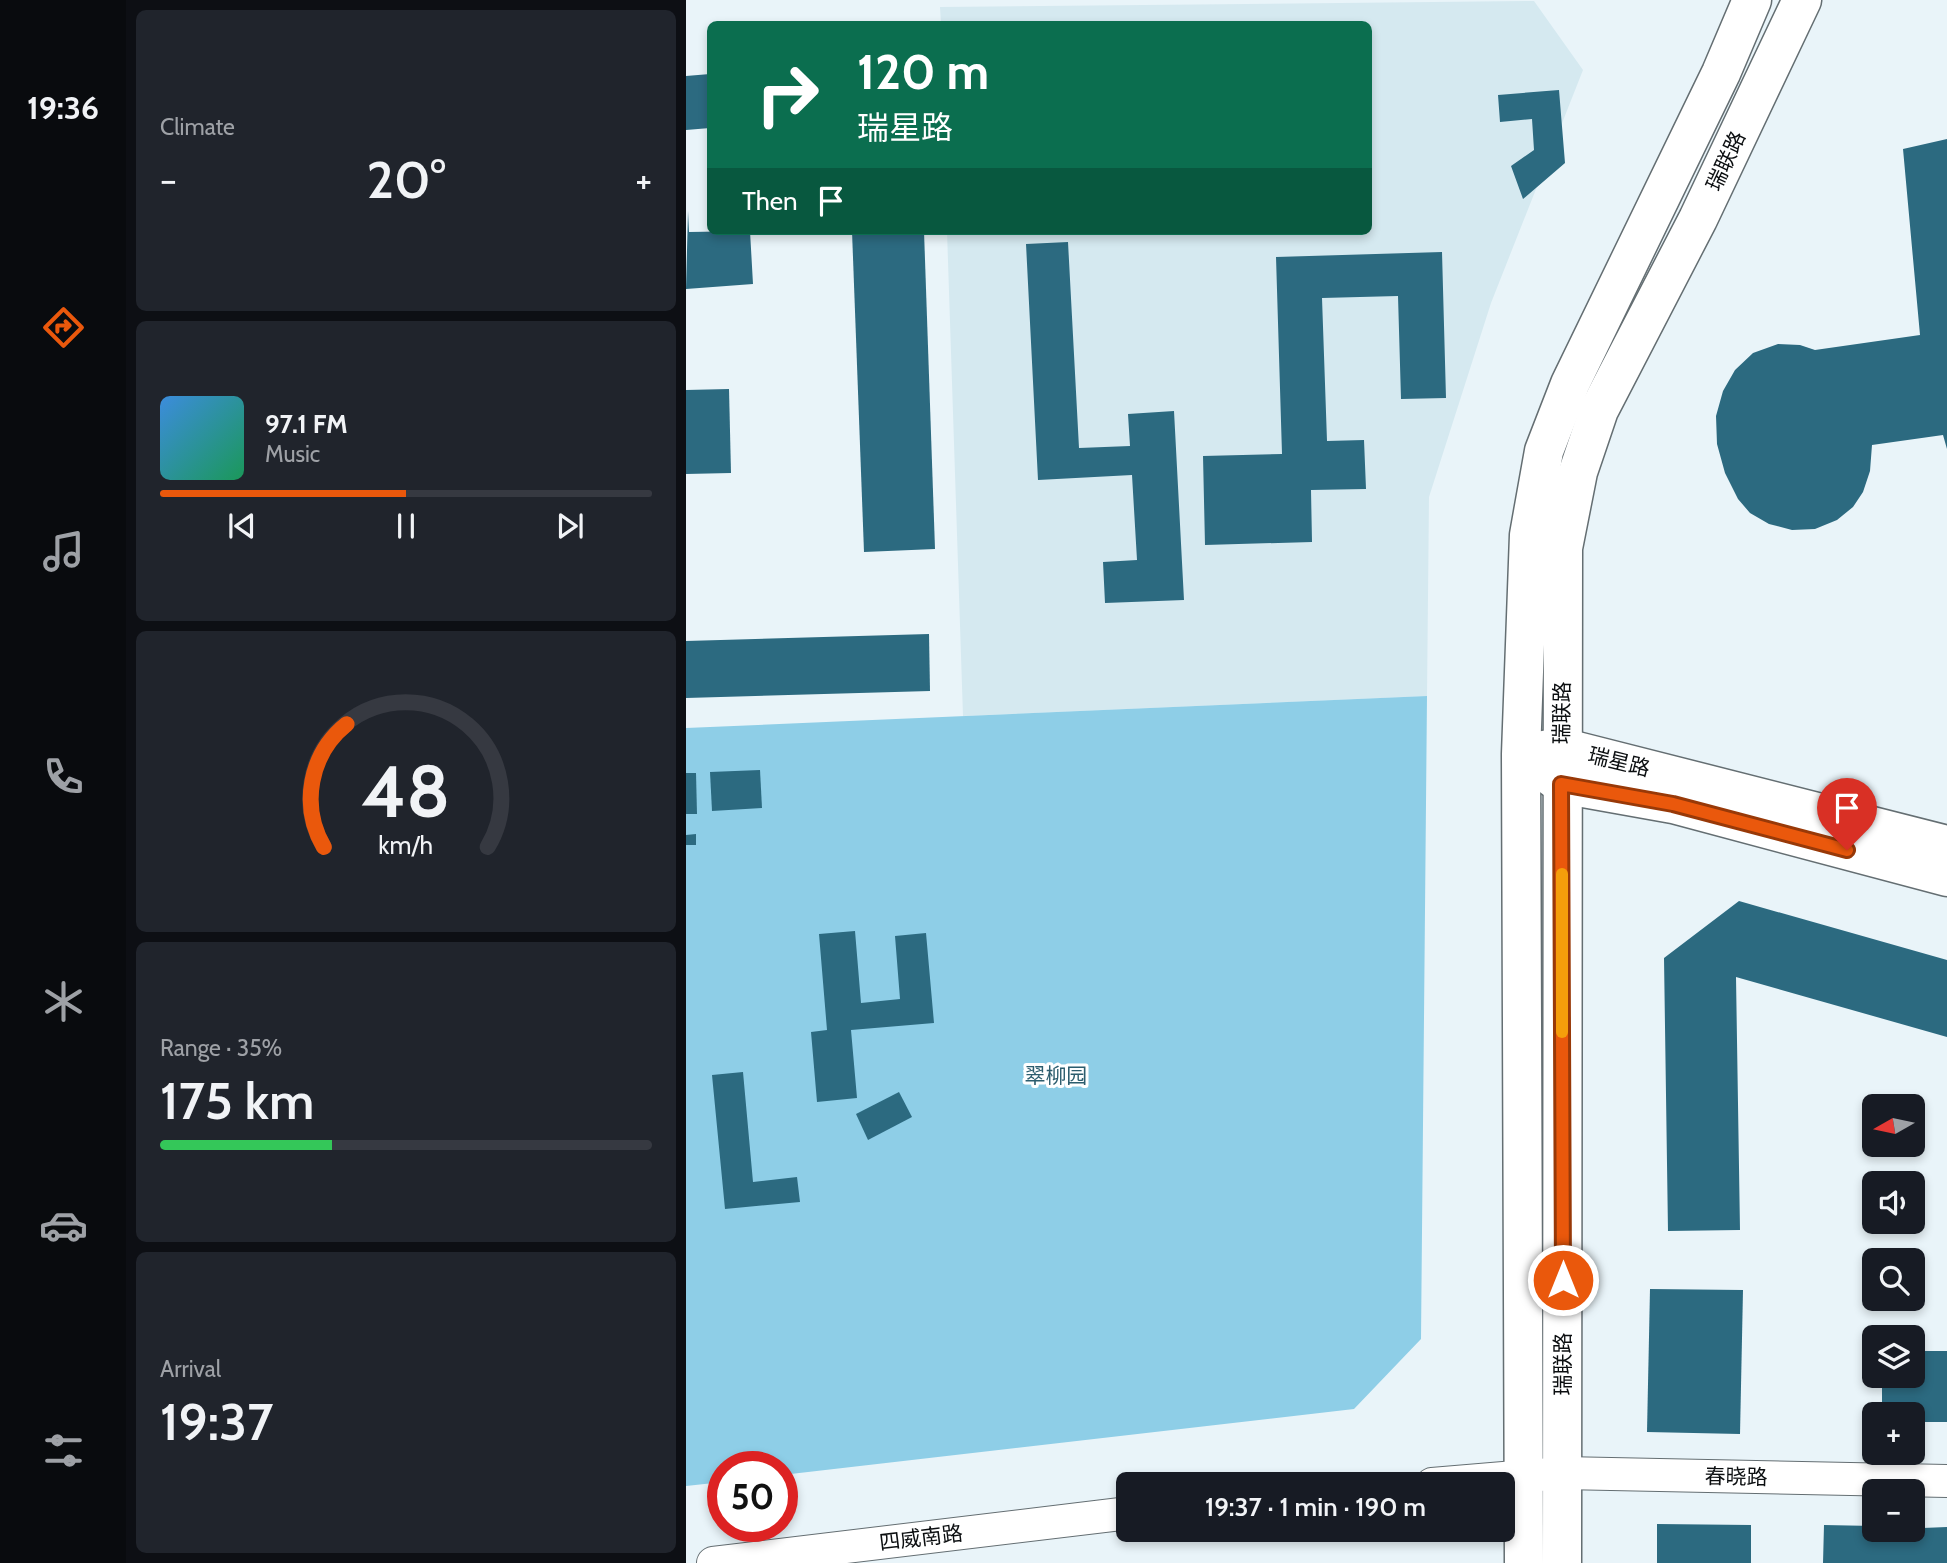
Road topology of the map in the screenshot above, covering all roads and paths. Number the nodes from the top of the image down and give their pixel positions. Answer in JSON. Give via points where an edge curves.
{"nodes":[{"id":1,"x":1752,"y":0,"type":"edge"},
{"id":2,"x":1802,"y":0,"type":"edge"},
{"id":3,"x":1521,"y":754,"type":"junction"},
{"id":4,"x":1561,"y":766,"type":"junction"},
{"id":5,"x":1947,"y":845,"type":"edge"},
{"id":6,"x":1947,"y":877,"type":"edge"},
{"id":7,"x":1563,"y":1473,"type":"junction"},
{"id":8,"x":1524,"y":1475,"type":"junction"},
{"id":9,"x":1515,"y":1476,"type":"edge"},
{"id":10,"x":1947,"y":1481,"type":"edge"},
{"id":11,"x":1116,"y":1515,"type":"edge"},
{"id":12,"x":713,"y":1563,"type":"edge"},
{"id":13,"x":1524,"y":1563,"type":"edge"},
{"id":14,"x":1562,"y":1563,"type":"edge"}],
"edges":[{"from":1,"to":3,"type":"main road","name":"瑞联路","via":[[1570,384],[1544,451],[1529,535]]},
{"from":2,"to":4,"type":"main road","name":"瑞联路","via":[[1698,219],[1599,410],[1578,472],[1563,548]]},
{"from":3,"to":4,"type":"main road","name":"瑞星路"},
{"from":3,"to":8,"type":"main road","name":"瑞联路"},
{"from":4,"to":5,"type":"main road","name":"瑞星路"},
{"from":4,"to":6,"type":"main road","name":"瑞星路","via":[[1673,804]]},
{"from":4,"to":7,"type":"main road","name":"瑞联路"},
{"from":7,"to":8,"type":"street","name":"春晓路"},
{"from":7,"to":10,"type":"street","name":"春晓路"},
{"from":7,"to":14,"type":"main road","name":"瑞联路"},
{"from":8,"to":9,"type":"street"},
{"from":8,"to":13,"type":"main road","name":"瑞联路"},
{"from":11,"to":12,"type":"street","name":"四威南路"}]}
